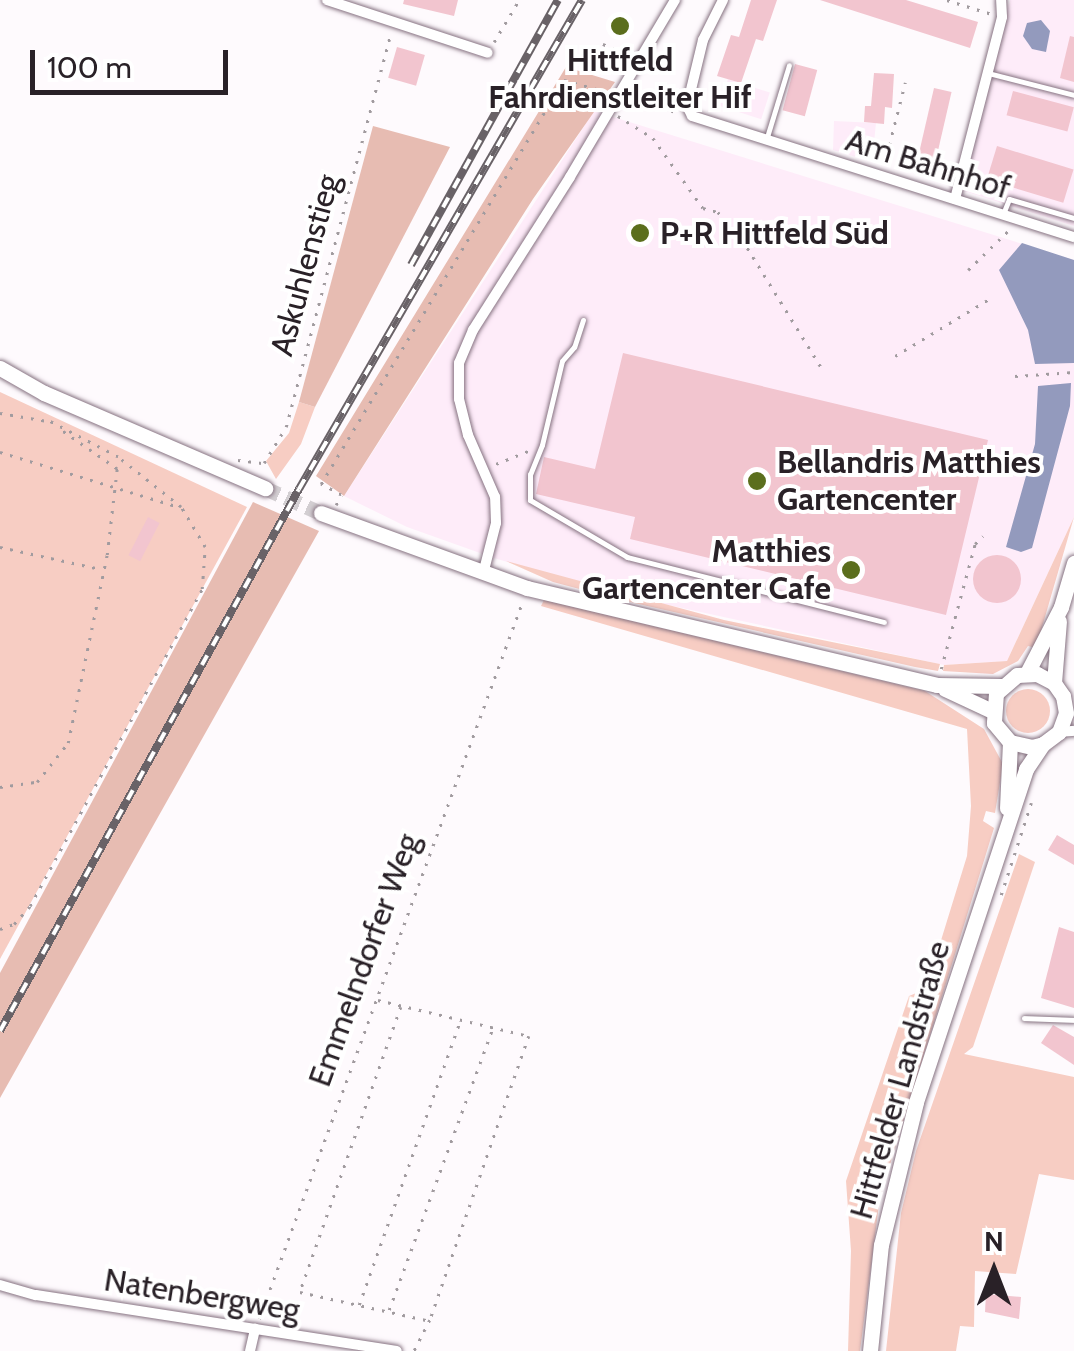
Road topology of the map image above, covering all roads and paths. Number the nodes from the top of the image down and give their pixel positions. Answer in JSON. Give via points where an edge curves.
{"nodes":[{"id":1,"x":327,"y":0,"type":"edge"},
{"id":2,"x":519,"y":0,"type":"edge"},
{"id":3,"x":675,"y":0,"type":"edge"},
{"id":4,"x":722,"y":0,"type":"edge"},
{"id":5,"x":947,"y":0,"type":"edge"},
{"id":6,"x":1001,"y":0,"type":"edge"},
{"id":7,"x":1002,"y":17,"type":"junction"},
{"id":8,"x":394,"y":21,"type":"junction"},
{"id":9,"x":603,"y":44,"type":"dead end"},
{"id":10,"x":488,"y":53,"type":"joint"},
{"id":11,"x":640,"y":60,"type":"junction"},
{"id":12,"x":789,"y":65,"type":"dead end"},
{"id":13,"x":988,"y":73,"type":"junction"},
{"id":14,"x":905,"y":83,"type":"dead end"},
{"id":15,"x":1074,"y":95,"type":"edge"},
{"id":16,"x":619,"y":96,"type":"junction"},
{"id":17,"x":618,"y":116,"type":"dead end"},
{"id":18,"x":692,"y":116,"type":"junction"},
{"id":19,"x":767,"y":140,"type":"junction"},
{"id":20,"x":881,"y":176,"type":"junction"},
{"id":21,"x":955,"y":199,"type":"junction"},
{"id":22,"x":1003,"y":214,"type":"junction"},
{"id":23,"x":1074,"y":218,"type":"edge"},
{"id":24,"x":1020,"y":220,"type":"junction"},
{"id":25,"x":1074,"y":236,"type":"edge"},
{"id":26,"x":968,"y":270,"type":"dead end"},
{"id":27,"x":989,"y":299,"type":"dead end"},
{"id":28,"x":583,"y":320,"type":"dead end"},
{"id":29,"x":895,"y":356,"type":"dead end"},
{"id":30,"x":0,"y":368,"type":"edge"},
{"id":31,"x":824,"y":370,"type":"dead end"},
{"id":32,"x":1074,"y":372,"type":"edge"},
{"id":33,"x":1016,"y":376,"type":"dead end"},
{"id":34,"x":0,"y":414,"type":"edge"},
{"id":35,"x":48,"y":422,"type":"junction"},
{"id":36,"x":542,"y":445,"type":"junction"},
{"id":37,"x":0,"y":452,"type":"edge"},
{"id":38,"x":209,"y":464,"type":"junction"},
{"id":39,"x":485,"y":469,"type":"junction"},
{"id":40,"x":115,"y":487,"type":"junction"},
{"id":41,"x":265,"y":488,"type":"tunnel mouth"},
{"id":42,"x":181,"y":507,"type":"junction"},
{"id":43,"x":328,"y":510,"type":"joint"},
{"id":44,"x":983,"y":536,"type":"dead end"},
{"id":45,"x":0,"y":547,"type":"edge"},
{"id":46,"x":1074,"y":563,"type":"edge"},
{"id":47,"x":104,"y":570,"type":"junction"},
{"id":48,"x":483,"y":574,"type":"junction"},
{"id":49,"x":527,"y":588,"type":"junction"},
{"id":50,"x":1061,"y":607,"type":"junction"},
{"id":51,"x":884,"y":622,"type":"dead end"},
{"id":52,"x":1027,"y":673,"type":"junction"},
{"id":53,"x":1054,"y":683,"type":"junction"},
{"id":54,"x":937,"y":685,"type":"junction"},
{"id":55,"x":1001,"y":686,"type":"junction"},
{"id":56,"x":1070,"y":706,"type":"edge"},
{"id":57,"x":992,"y":711,"type":"junction"},
{"id":58,"x":1066,"y":732,"type":"edge"},
{"id":59,"x":1010,"y":742,"type":"junction"},
{"id":60,"x":1043,"y":744,"type":"junction"},
{"id":61,"x":0,"y":787,"type":"edge"},
{"id":62,"x":1035,"y":788,"type":"dead end"},
{"id":63,"x":1005,"y":828,"type":"junction"},
{"id":64,"x":1000,"y":896,"type":"dead end"},
{"id":65,"x":0,"y":929,"type":"edge"},
{"id":66,"x":376,"y":1000,"type":"junction"},
{"id":67,"x":402,"y":1006,"type":"junction"},
{"id":68,"x":1024,"y":1018,"type":"dead end"},
{"id":69,"x":461,"y":1020,"type":"junction"},
{"id":70,"x":1074,"y":1020,"type":"edge"},
{"id":71,"x":492,"y":1027,"type":"junction"},
{"id":72,"x":0,"y":1285,"type":"edge"},
{"id":73,"x":359,"y":1305,"type":"junction"},
{"id":74,"x":389,"y":1312,"type":"junction"},
{"id":75,"x":430,"y":1320,"type":"junction"},
{"id":76,"x":255,"y":1329,"type":"junction"},
{"id":77,"x":250,"y":1351,"type":"edge"},
{"id":78,"x":397,"y":1351,"type":"edge"},
{"id":79,"x":414,"y":1351,"type":"edge"},
{"id":80,"x":870,"y":1351,"type":"edge"}],
"edges":[{"from":1,"to":8,"type":"street"},
{"from":2,"to":10,"type":"path"},
{"from":3,"to":11,"type":"street"},
{"from":4,"to":18,"type":"street","via":[[703,40],[688,106]]},
{"from":5,"to":7,"type":"path"},
{"from":6,"to":7,"type":"street"},
{"from":7,"to":13,"type":"street"},
{"from":8,"to":10,"type":"street"},
{"from":8,"to":38,"type":"path","name":"Askuhlenstieg","via":[[286,427],[264,463]]},
{"from":9,"to":11,"type":"path"},
{"from":11,"to":16,"type":"street"},
{"from":12,"to":19,"type":"lane"},
{"from":13,"to":15,"type":"lane"},
{"from":13,"to":21,"type":"street"},
{"from":14,"to":20,"type":"path"},
{"from":16,"to":18,"type":"path"},
{"from":16,"to":39,"type":"street","via":[[473,330],[460,362],[459,399]]},
{"from":16,"to":43,"type":"path","via":[[564,80],[322,484],[341,496]]},
{"from":17,"to":31,"type":"path","via":[[653,138],[704,208],[718,212],[742,239]]},
{"from":18,"to":19,"type":"street","name":"Am Bahnhof"},
{"from":19,"to":20,"type":"street","name":"Am Bahnhof"},
{"from":20,"to":21,"type":"street","name":"Am Bahnhof"},
{"from":21,"to":22,"type":"street","name":"Am Bahnhof"},
{"from":22,"to":23,"type":"lane","via":[[1009,199]]},
{"from":22,"to":24,"type":"street","name":"Am Bahnhof"},
{"from":24,"to":25,"type":"street","name":"Am Bahnhof"},
{"from":24,"to":26,"type":"path"},
{"from":27,"to":29,"type":"path"},
{"from":28,"to":36,"type":"lane","via":[[562,361]]},
{"from":30,"to":38,"type":"main road"},
{"from":32,"to":33,"type":"path"},
{"from":34,"to":35,"type":"path"},
{"from":35,"to":40,"type":"path","via":[[117,469]]},
{"from":35,"to":42,"type":"path","via":[[118,456]]},
{"from":36,"to":39,"type":"path"},
{"from":36,"to":51,"type":"lane","via":[[530,474],[530,500],[627,557]]},
{"from":37,"to":40,"type":"path"},
{"from":38,"to":41,"type":"main road"},
{"from":39,"to":48,"type":"street","via":[[496,523]]},
{"from":40,"to":42,"type":"path"},
{"from":40,"to":47,"type":"path"},
{"from":42,"to":65,"type":"path","via":[[205,547],[202,590],[30,906]]},
{"from":43,"to":48,"type":"main road"},
{"from":44,"to":54,"type":"path"},
{"from":45,"to":47,"type":"path"},
{"from":46,"to":50,"type":"main road"},
{"from":47,"to":61,"type":"path","via":[[68,743],[37,782]]},
{"from":48,"to":49,"type":"main road"},
{"from":49,"to":54,"type":"main road"},
{"from":49,"to":66,"type":"path","name":"Emmelndorfer Weg"},
{"from":50,"to":52,"type":"main road"},
{"from":50,"to":53,"type":"main road"},
{"from":52,"to":53,"type":"main road"},
{"from":52,"to":55,"type":"main road"},
{"from":53,"to":56,"type":"main road","name":"Hittfelder Landstraße"},
{"from":54,"to":55,"type":"main road"},
{"from":54,"to":57,"type":"main road"},
{"from":55,"to":57,"type":"main road"},
{"from":56,"to":58,"type":"main road","name":"Hittfelder Landstraße"},
{"from":57,"to":59,"type":"main road"},
{"from":58,"to":60,"type":"main road","name":"Hittfelder Landstraße"},
{"from":59,"to":60,"type":"main road"},
{"from":59,"to":63,"type":"main road","name":"Hittfelder Landstraße"},
{"from":60,"to":63,"type":"main road","name":"Hittfelder Landstraße","via":[[1026,769]]},
{"from":62,"to":64,"type":"path"},
{"from":63,"to":80,"type":"main road","name":"Hittfelder Landstraße","via":[[895,1173]]},
{"from":66,"to":67,"type":"path"},
{"from":66,"to":76,"type":"path","name":"Emmelndorfer Weg"},
{"from":67,"to":69,"type":"path"},
{"from":67,"to":73,"type":"path","via":[[300,1292]]},
{"from":68,"to":70,"type":"lane"},
{"from":69,"to":71,"type":"path"},
{"from":69,"to":73,"type":"path"},
{"from":71,"to":74,"type":"path"},
{"from":71,"to":75,"type":"path","via":[[529,1036],[528,1044]]},
{"from":72,"to":76,"type":"street","name":"Natenbergweg"},
{"from":73,"to":74,"type":"path"},
{"from":74,"to":75,"type":"path"},
{"from":75,"to":79,"type":"path"},
{"from":76,"to":77,"type":"street"},
{"from":76,"to":78,"type":"street","name":"Natenbergweg"}]}
